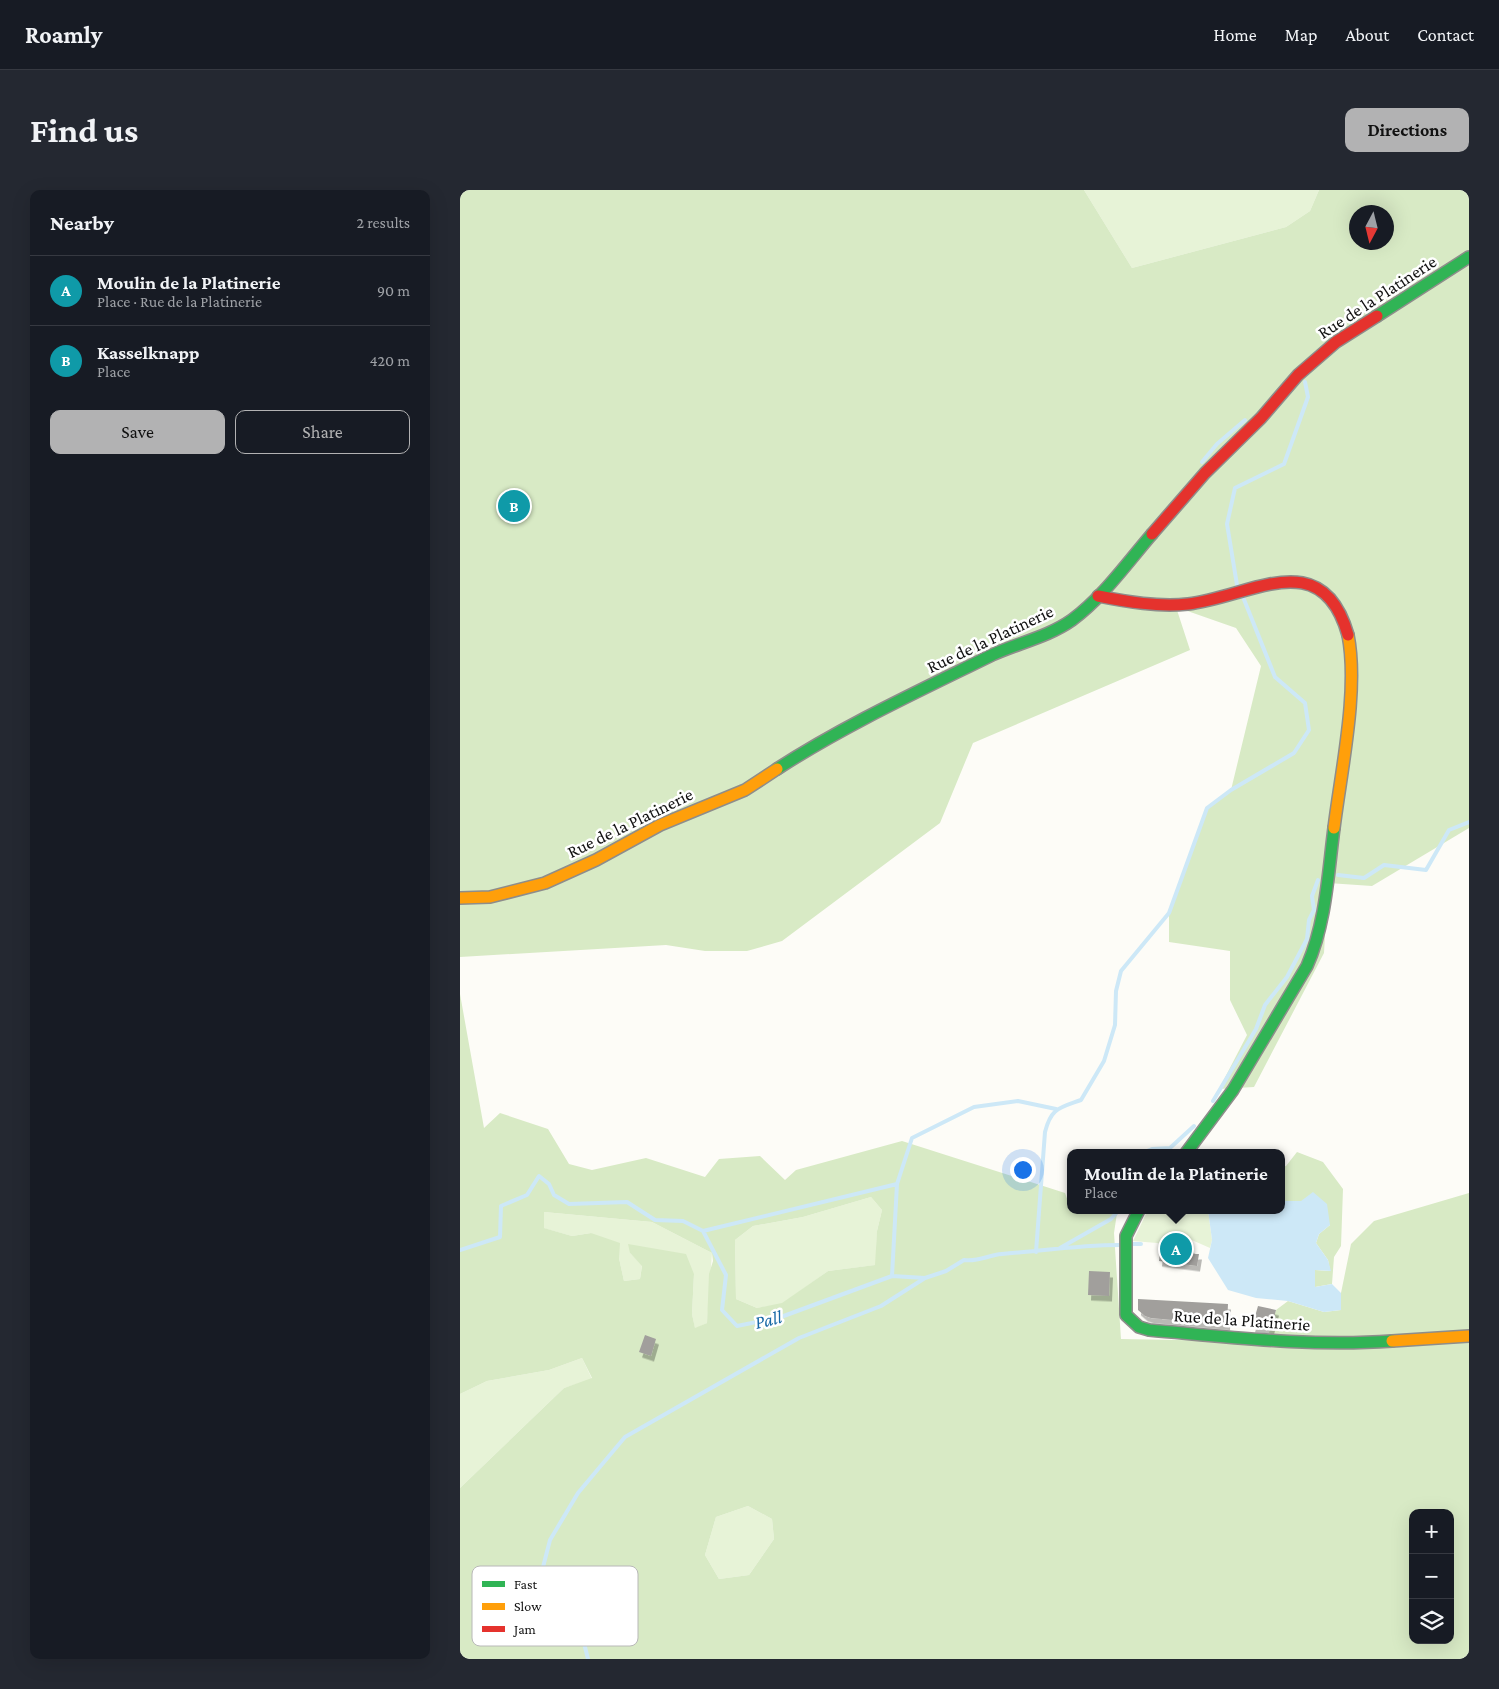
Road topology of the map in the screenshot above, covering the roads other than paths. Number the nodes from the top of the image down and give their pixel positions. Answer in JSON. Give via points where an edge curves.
{"nodes":[{"id":1,"x":1469,"y":257,"type":"edge"},
{"id":2,"x":1098,"y":596,"type":"junction"},
{"id":3,"x":460,"y":898,"type":"edge"},
{"id":4,"x":1189,"y":1149,"type":"edge"},
{"id":5,"x":1137,"y":1214,"type":"edge"},
{"id":6,"x":1469,"y":1336,"type":"edge"}],
"edges":[{"from":1,"to":2,"type":"street","name":"Rue de la Platinerie","via":[[1336,342],[1298,375]]},
{"from":2,"to":3,"type":"street","name":"Rue de la Platinerie","via":[[1071,620],[871,714],[811,747],[745,790],[660,825],[545,883],[506,894]]},
{"from":2,"to":4,"type":"street","via":[[1140,605],[1175,607],[1222,598],[1262,585],[1294,581],[1310,583],[1327,594],[1348,635],[1351,659],[1349,697],[1316,946],[1233,1090]]},
{"from":5,"to":6,"type":"street","name":"Rue de la Platinerie","via":[[1128,1229],[1125,1246],[1126,1316],[1148,1330],[1282,1342],[1349,1344]]}]}
